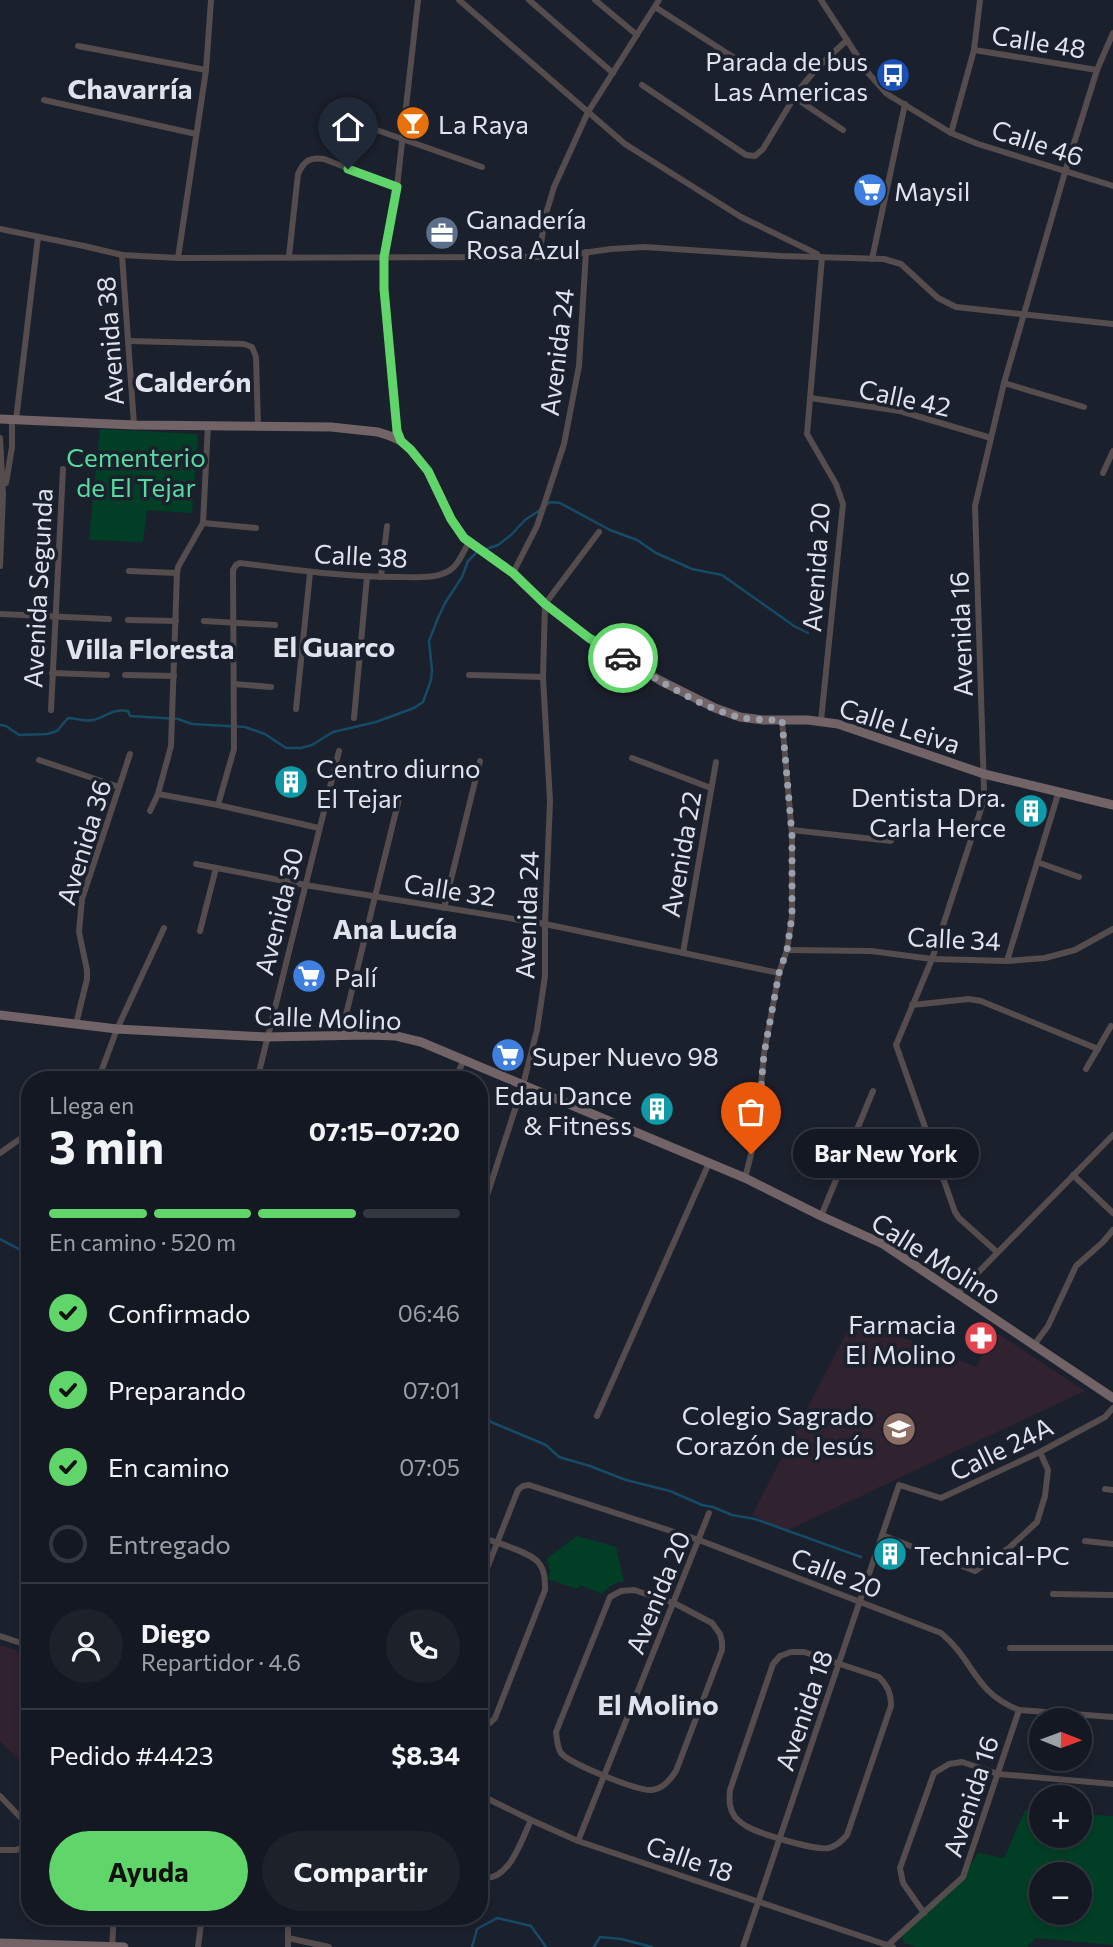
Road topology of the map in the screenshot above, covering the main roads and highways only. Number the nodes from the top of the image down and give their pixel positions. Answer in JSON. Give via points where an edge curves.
{"nodes":[{"id":1,"x":0,"y":419,"type":"edge"},
{"id":2,"x":1113,"y":805,"type":"edge"},
{"id":3,"x":0,"y":1015,"type":"edge"},
{"id":4,"x":1113,"y":1398,"type":"edge"},
{"id":5,"x":0,"y":1943,"type":"edge"},
{"id":6,"x":107,"y":1947,"type":"edge"},
{"id":7,"x":124,"y":1947,"type":"edge"}],
"edges":[{"from":1,"to":2,"type":"main road","name":"Calle Leiva","via":[[377,432],[411,450],[469,542],[589,638],[704,703],[740,717],[838,724],[984,775]]},
{"from":3,"to":4,"type":"main road","name":"Calle Molino","via":[[117,1029],[266,1037],[396,1036],[421,1042],[745,1178],[883,1244]]},
{"from":5,"to":6,"type":"main road"},
{"from":6,"to":7,"type":"main road"}]}
